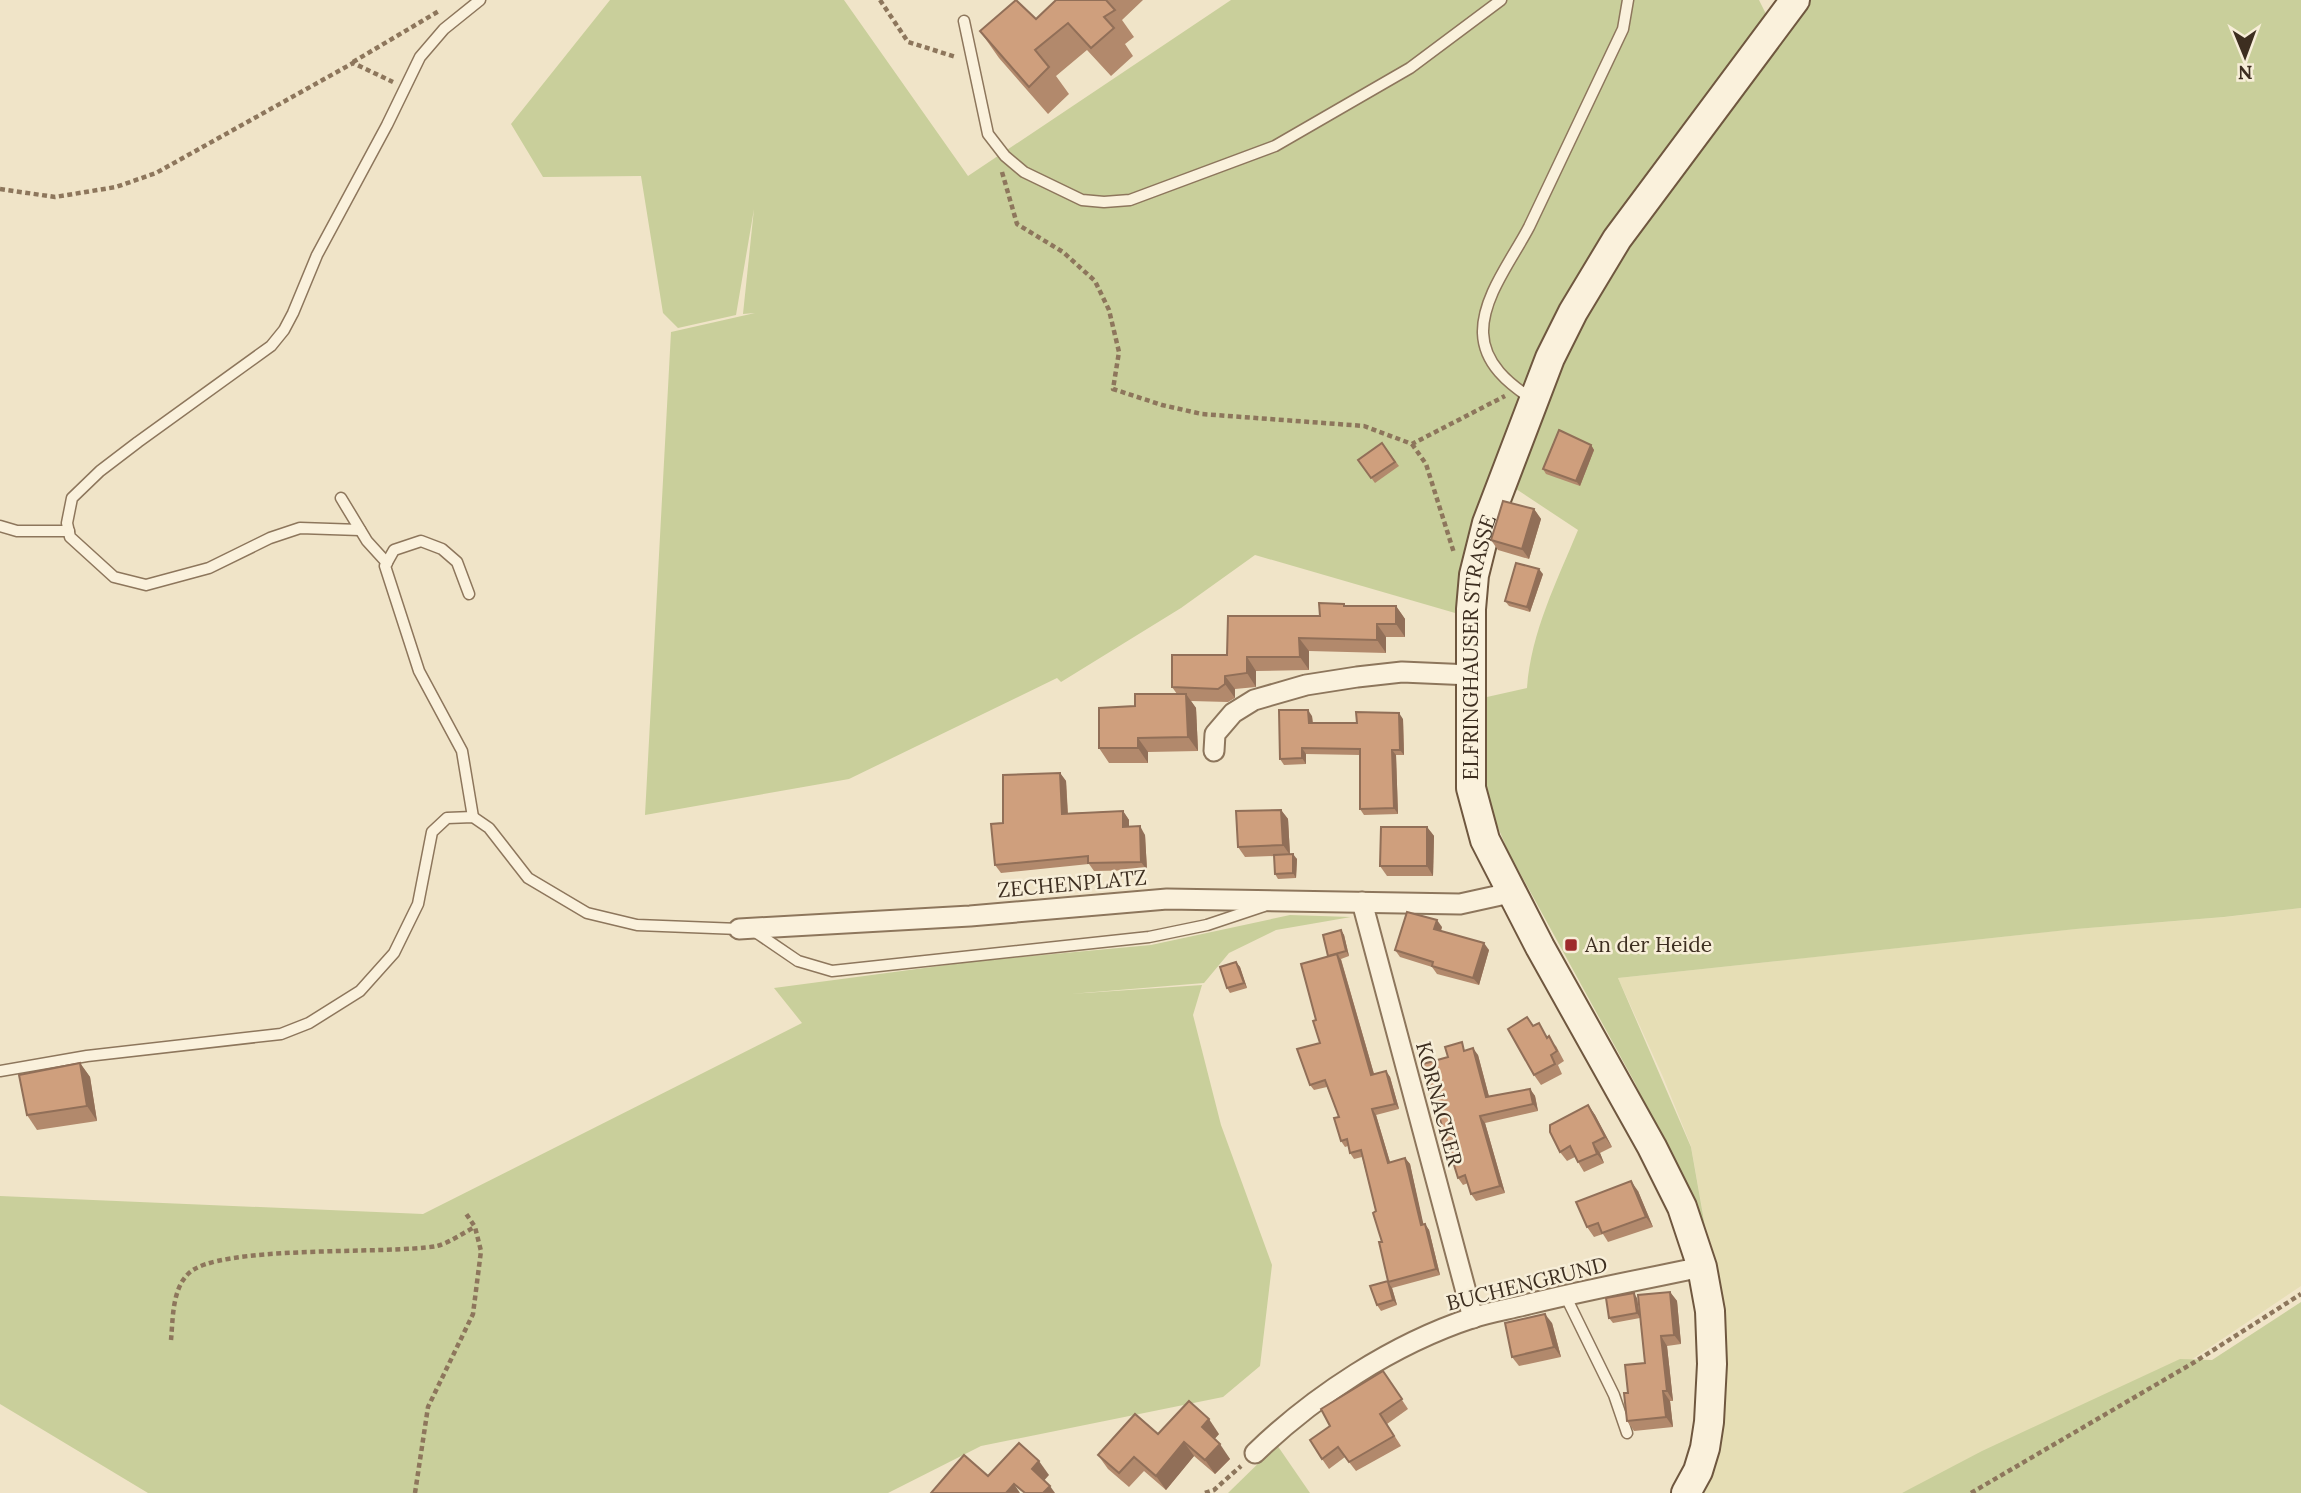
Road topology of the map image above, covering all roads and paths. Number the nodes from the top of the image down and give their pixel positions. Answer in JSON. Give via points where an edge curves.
{"nodes":[{"id":1,"x":480,"y":0,"type":"edge"},
{"id":2,"x":880,"y":0,"type":"edge"},
{"id":3,"x":1501,"y":0,"type":"edge"},
{"id":4,"x":1628,"y":0,"type":"edge"},
{"id":5,"x":1795,"y":0,"type":"edge"},
{"id":6,"x":439,"y":11,"type":"dead end"},
{"id":7,"x":964,"y":21,"type":"dead end"},
{"id":8,"x":973,"y":62,"type":"junction"},
{"id":9,"x":352,"y":63,"type":"junction"},
{"id":10,"x":403,"y":88,"type":"junction"},
{"id":11,"x":1005,"y":156,"type":"junction"},
{"id":12,"x":0,"y":189,"type":"edge"},
{"id":13,"x":1526,"y":395,"type":"junction"},
{"id":14,"x":1412,"y":444,"type":"junction"},
{"id":15,"x":341,"y":498,"type":"dead end"},
{"id":16,"x":0,"y":526,"type":"edge"},
{"id":17,"x":359,"y":530,"type":"junction"},
{"id":18,"x":69,"y":531,"type":"junction"},
{"id":19,"x":387,"y":563,"type":"junction"},
{"id":20,"x":1474,"y":575,"type":"junction"},
{"id":21,"x":469,"y":594,"type":"dead end"},
{"id":22,"x":1471,"y":675,"type":"junction"},
{"id":23,"x":1214,"y":751,"type":"dead end"},
{"id":24,"x":473,"y":817,"type":"junction"},
{"id":25,"x":1510,"y":892,"type":"junction"},
{"id":26,"x":1281,"y":900,"type":"junction"},
{"id":27,"x":1362,"y":902,"type":"junction"},
{"id":28,"x":744,"y":928,"type":"junction"},
{"id":29,"x":0,"y":1072,"type":"edge"},
{"id":30,"x":465,"y":1212,"type":"dead end"},
{"id":31,"x":475,"y":1227,"type":"junction"},
{"id":32,"x":1702,"y":1266,"type":"junction"},
{"id":33,"x":2301,"y":1294,"type":"edge"},
{"id":34,"x":1565,"y":1295,"type":"junction"},
{"id":35,"x":1473,"y":1318,"type":"junction"},
{"id":36,"x":171,"y":1340,"type":"dead end"},
{"id":37,"x":1627,"y":1433,"type":"edge"},
{"id":38,"x":1255,"y":1454,"type":"joint"},
{"id":39,"x":415,"y":1493,"type":"edge"},
{"id":40,"x":1205,"y":1493,"type":"edge"},
{"id":41,"x":1686,"y":1493,"type":"edge"},
{"id":42,"x":1971,"y":1493,"type":"edge"}],
"edges":[{"from":1,"to":10,"type":"lane","via":[[444,29],[420,57]]},
{"from":2,"to":8,"type":"path","via":[[908,42]]},
{"from":3,"to":11,"type":"lane","via":[[1410,68],[1275,146],[1130,200],[1082,200],[1024,172]]},
{"from":4,"to":13,"type":"lane","via":[[1623,29],[1486,307],[1485,345],[1503,379]]},
{"from":5,"to":13,"type":"main road","name":"ELFRINGHAUSER STRASSE","via":[[1617,239]]},
{"from":6,"to":9,"type":"path"},
{"from":7,"to":8,"type":"lane"},
{"from":8,"to":11,"type":"lane","via":[[988,134]]},
{"from":9,"to":10,"type":"path"},
{"from":9,"to":12,"type":"path","via":[[156,173],[116,187],[55,197]]},
{"from":10,"to":18,"type":"lane","via":[[284,330],[271,346],[100,471],[72,498]]},
{"from":11,"to":14,"type":"path","via":[[1001,166],[1005,189],[1017,224],[1063,252],[1095,281],[1109,310],[1119,352],[1113,389],[1202,414],[1364,426]]},
{"from":13,"to":14,"type":"path"},
{"from":13,"to":20,"type":"main road","name":"ELFRINGHAUSER STRASSE"},
{"from":14,"to":20,"type":"path","via":[[1426,464],[1458,564]]},
{"from":15,"to":17,"type":"lane"},
{"from":16,"to":18,"type":"lane","via":[[17,531]]},
{"from":17,"to":18,"type":"lane","via":[[300,528],[209,568],[146,585],[114,577]]},
{"from":17,"to":19,"type":"lane"},
{"from":19,"to":21,"type":"lane","via":[[394,550],[421,541],[442,549],[457,562]]},
{"from":19,"to":24,"type":"lane","via":[[419,671],[462,751]]},
{"from":20,"to":22,"type":"main road","name":"ELFRINGHAUSER STRASSE"},
{"from":22,"to":23,"type":"street","via":[[1402,672],[1357,677],[1254,700],[1233,713],[1215,734]]},
{"from":22,"to":25,"type":"main road","name":"ELFRINGHAUSER STRASSE","via":[[1471,788],[1485,840]]},
{"from":24,"to":28,"type":"lane","name":"ZECHENPLATZ","via":[[489,828],[528,878],[587,914],[637,925]]},
{"from":24,"to":29,"type":"lane","via":[[447,818],[432,832],[418,904],[394,953],[360,991],[309,1023],[281,1034],[86,1056]]},
{"from":25,"to":27,"type":"street","name":"ZECHENPLATZ","via":[[1460,904]]},
{"from":25,"to":32,"type":"main road","name":"ELFRINGHAUSER STRASSE","via":[[1652,1147],[1682,1207]]},
{"from":26,"to":27,"type":"street","name":"ZECHENPLATZ"},
{"from":26,"to":28,"type":"street","name":"ZECHENPLATZ","via":[[1167,899]]},
{"from":26,"to":28,"type":"lane","via":[[1208,925],[1149,937],[832,971],[798,961]]},
{"from":27,"to":35,"type":"street","name":"KORNACKER"},
{"from":30,"to":31,"type":"path"},
{"from":31,"to":36,"type":"path","via":[[439,1245],[207,1262],[188,1274],[175,1296]]},
{"from":31,"to":39,"type":"path","via":[[481,1251],[473,1314],[428,1407]]},
{"from":32,"to":34,"type":"street","name":"BUCHENGRUND"},
{"from":32,"to":41,"type":"main road","name":"ELFRINGHAUSER STRASSE","via":[[1710,1311],[1709,1422],[1698,1471]]},
{"from":33,"to":42,"type":"path"},
{"from":34,"to":35,"type":"street","name":"BUCHENGRUND"},
{"from":34,"to":37,"type":"lane","via":[[1614,1395]]},
{"from":35,"to":38,"type":"street","name":"BUCHENGRUND","via":[[1396,1350],[1286,1424]]},
{"from":38,"to":40,"type":"path"}]}
